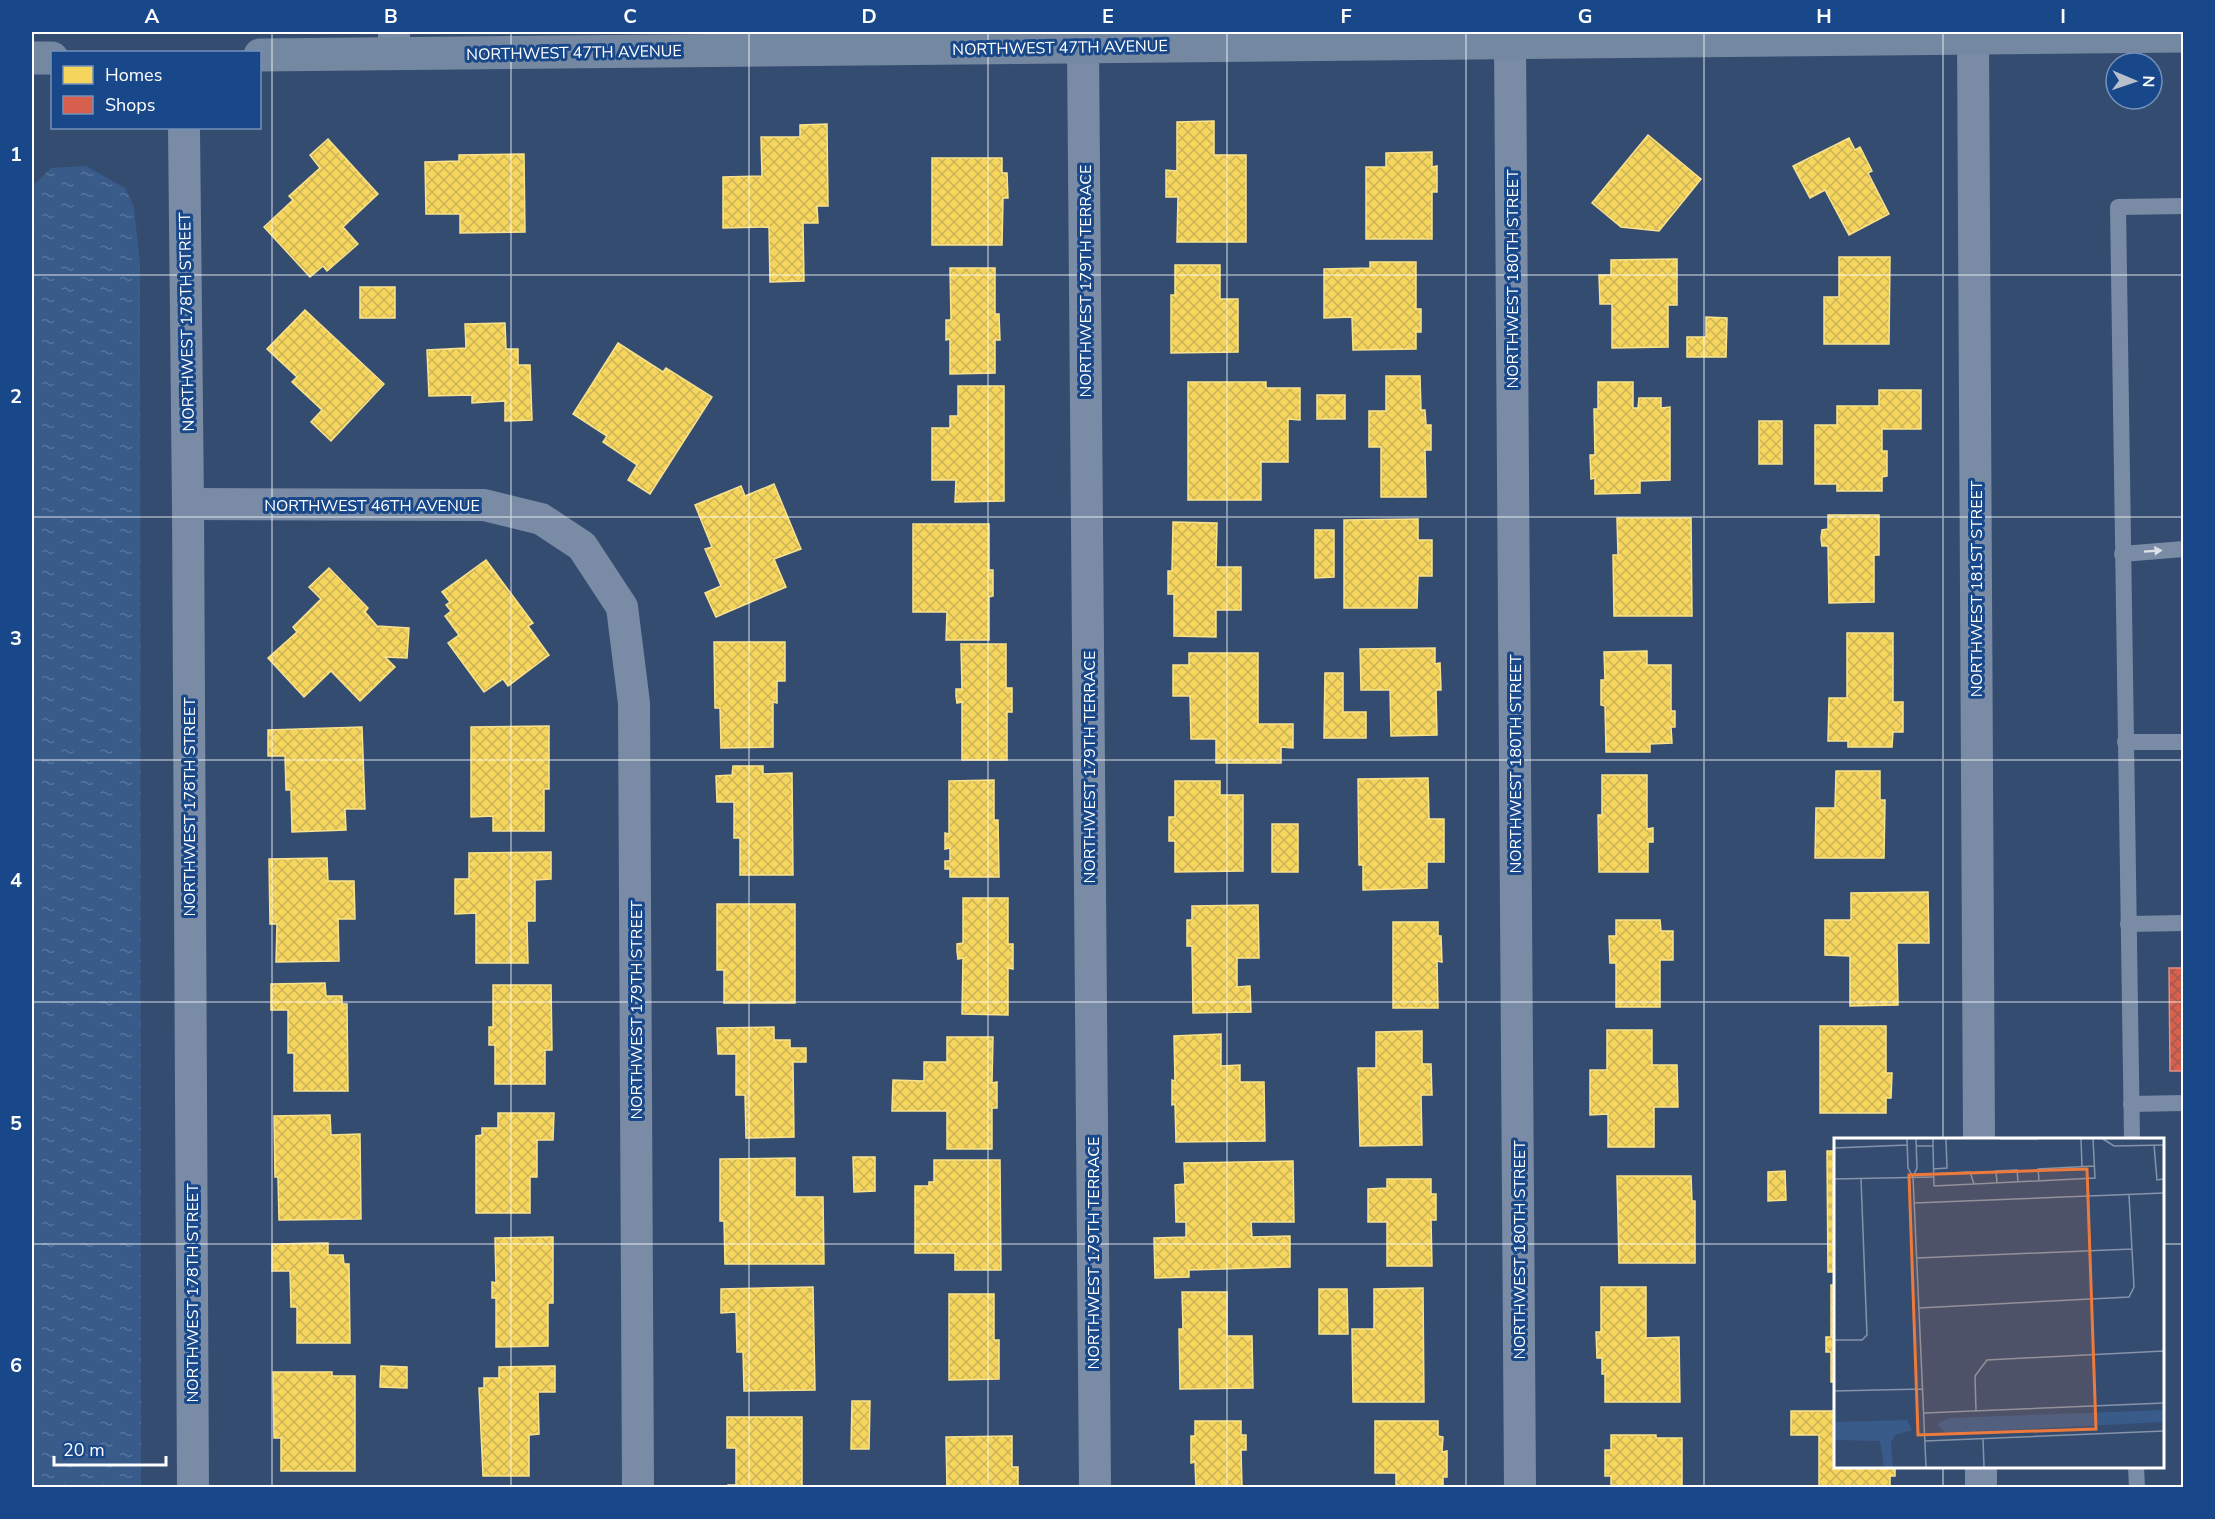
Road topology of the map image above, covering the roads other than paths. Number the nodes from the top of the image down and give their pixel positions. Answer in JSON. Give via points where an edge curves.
{"nodes":[{"id":1,"x":2184,"y":36,"type":"edge"},
{"id":2,"x":1973,"y":38,"type":"junction"},
{"id":3,"x":1510,"y":42,"type":"junction"},
{"id":4,"x":394,"y":43,"type":"edge"},
{"id":5,"x":1083,"y":47,"type":"junction"},
{"id":6,"x":261,"y":55,"type":"edge"},
{"id":7,"x":32,"y":58,"type":"edge"},
{"id":8,"x":51,"y":58,"type":"edge"},
{"id":9,"x":184,"y":129,"type":"edge"},
{"id":10,"x":2184,"y":206,"type":"edge"},
{"id":11,"x":188,"y":504,"type":"junction"},
{"id":12,"x":582,"y":546,"type":"joint"},
{"id":13,"x":2184,"y":549,"type":"edge"},
{"id":14,"x":2122,"y":554,"type":"junction"},
{"id":15,"x":2125,"y":742,"type":"junction"},
{"id":16,"x":2184,"y":742,"type":"edge"},
{"id":17,"x":2184,"y":923,"type":"edge"},
{"id":18,"x":2128,"y":924,"type":"junction"},
{"id":19,"x":2184,"y":1103,"type":"edge"},
{"id":20,"x":2131,"y":1104,"type":"junction"},
{"id":21,"x":1979,"y":1138,"type":"edge"},
{"id":22,"x":2132,"y":1138,"type":"edge"},
{"id":23,"x":1981,"y":1468,"type":"edge"},
{"id":24,"x":2136,"y":1468,"type":"edge"},
{"id":25,"x":193,"y":1488,"type":"edge"},
{"id":26,"x":638,"y":1488,"type":"edge"},
{"id":27,"x":1095,"y":1488,"type":"edge"},
{"id":28,"x":1520,"y":1488,"type":"edge"},
{"id":29,"x":1981,"y":1488,"type":"edge"},
{"id":30,"x":2137,"y":1488,"type":"edge"}],
"edges":[{"from":1,"to":2,"type":"main road","name":"NORTHWEST 47TH AVENUE"},
{"from":2,"to":3,"type":"main road","name":"NORTHWEST 47TH AVENUE"},
{"from":2,"to":21,"type":"street","name":"NORTHWEST 181ST STREET"},
{"from":3,"to":5,"type":"main road","name":"NORTHWEST 47TH AVENUE"},
{"from":3,"to":28,"type":"street","name":"NORTHWEST 180TH STREET"},
{"from":4,"to":5,"type":"main road","name":"NORTHWEST 47TH AVENUE"},
{"from":4,"to":6,"type":"main road","name":"NORTHWEST 47TH AVENUE"},
{"from":5,"to":27,"type":"street","name":"NORTHWEST 179TH TERRACE"},
{"from":7,"to":8,"type":"main road"},
{"from":9,"to":11,"type":"street","name":"NORTHWEST 178TH STREET"},
{"from":10,"to":14,"type":"lane","via":[[2118,207]]},
{"from":11,"to":12,"type":"street","name":"NORTHWEST 46TH AVENUE","via":[[484,505],[541,519]]},
{"from":11,"to":25,"type":"street","name":"NORTHWEST 178TH STREET"},
{"from":12,"to":26,"type":"street","name":"NORTHWEST 179TH STREET","via":[[622,607],[634,703]]},
{"from":14,"to":13,"type":"lane","one_way":true},
{"from":14,"to":15,"type":"lane"},
{"from":15,"to":16,"type":"lane"},
{"from":15,"to":18,"type":"lane"},
{"from":17,"to":18,"type":"lane"},
{"from":18,"to":20,"type":"lane"},
{"from":19,"to":20,"type":"lane"},
{"from":20,"to":22,"type":"lane"},
{"from":23,"to":29,"type":"street"},
{"from":24,"to":30,"type":"lane"}]}
